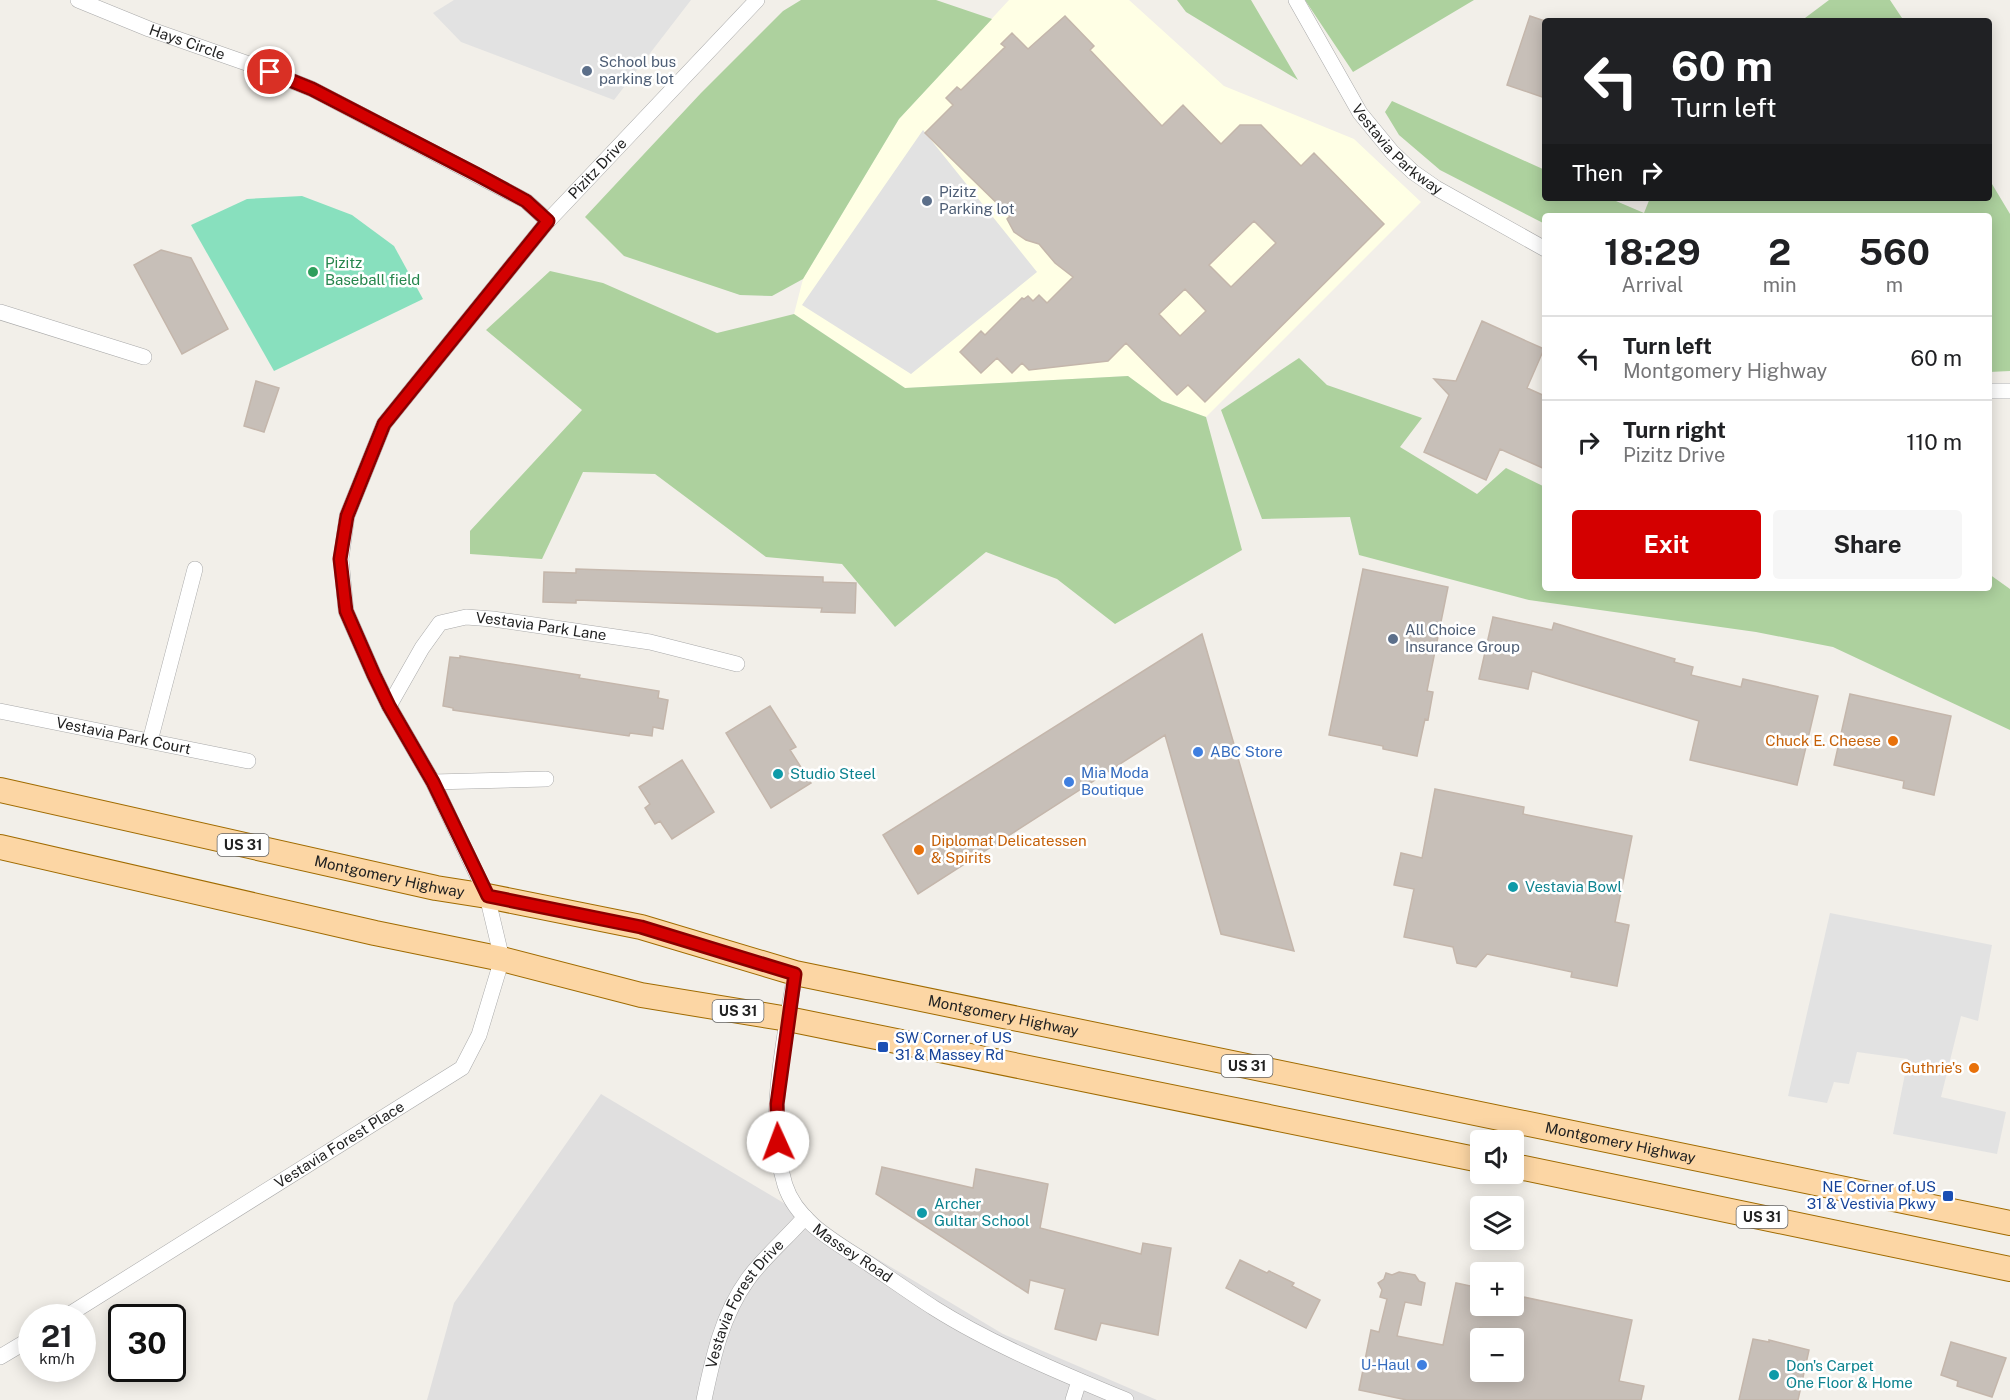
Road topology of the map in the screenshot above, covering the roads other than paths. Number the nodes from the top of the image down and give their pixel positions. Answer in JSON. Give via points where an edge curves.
{"nodes":[{"id":1,"x":78,"y":0,"type":"edge"},
{"id":2,"x":757,"y":0,"type":"edge"},
{"id":3,"x":1296,"y":0,"type":"edge"},
{"id":4,"x":548,"y":221,"type":"junction"},
{"id":5,"x":1542,"y":247,"type":"edge"},
{"id":6,"x":0,"y":312,"type":"edge"},
{"id":7,"x":144,"y":357,"type":"dead end"},
{"id":8,"x":1992,"y":391,"type":"edge"},
{"id":9,"x":2010,"y":391,"type":"edge"},
{"id":10,"x":195,"y":569,"type":"dead end"},
{"id":11,"x":736,"y":664,"type":"dead end"},
{"id":12,"x":389,"y":706,"type":"junction"},
{"id":13,"x":0,"y":711,"type":"edge"},
{"id":14,"x":150,"y":741,"type":"junction"},
{"id":15,"x":248,"y":761,"type":"dead end"},
{"id":16,"x":546,"y":779,"type":"dead end"},
{"id":17,"x":433,"y":782,"type":"junction"},
{"id":18,"x":0,"y":790,"type":"edge"},
{"id":19,"x":0,"y":847,"type":"edge"},
{"id":20,"x":488,"y":896,"type":"junction"},
{"id":21,"x":502,"y":958,"type":"junction"},
{"id":22,"x":795,"y":974,"type":"junction"},
{"id":23,"x":788,"y":1019,"type":"junction"},
{"id":24,"x":1470,"y":1158,"type":"edge"},
{"id":25,"x":1524,"y":1168,"type":"edge"},
{"id":26,"x":805,"y":1217,"type":"junction"},
{"id":27,"x":2010,"y":1223,"type":"edge"},
{"id":28,"x":2010,"y":1269,"type":"edge"},
{"id":29,"x":85,"y":1304,"type":"edge"},
{"id":30,"x":18,"y":1347,"type":"edge"},
{"id":31,"x":0,"y":1358,"type":"edge"},
{"id":32,"x":1079,"y":1381,"type":"junction"},
{"id":33,"x":704,"y":1400,"type":"edge"},
{"id":34,"x":1073,"y":1400,"type":"edge"},
{"id":35,"x":1126,"y":1400,"type":"edge"}],
"edges":[{"from":1,"to":4,"type":"street","name":"Hays Circle","via":[[312,89],[526,201]]},
{"from":2,"to":4,"type":"street","name":"Pizitz Drive"},
{"from":3,"to":5,"type":"street","name":"Vestavia Parkway","via":[[1360,113],[1392,152],[1436,188]]},
{"from":4,"to":12,"type":"street","name":"Pizitz Drive","via":[[384,424],[347,516],[340,559],[346,611]]},
{"from":6,"to":7,"type":"street"},
{"from":8,"to":9,"type":"street"},
{"from":10,"to":14,"type":"street"},
{"from":11,"to":12,"type":"street","name":"Vestavia Park Lane","via":[[650,642],[466,617],[440,623]]},
{"from":12,"to":17,"type":"street","name":"Pizitz Drive"},
{"from":13,"to":14,"type":"street","name":"Vestavia Park Court"},
{"from":14,"to":15,"type":"street","name":"Vestavia Park Court"},
{"from":16,"to":17,"type":"street"},
{"from":17,"to":20,"type":"street","name":"Pizitz Drive"},
{"from":18,"to":20,"type":"main road","name":"Montgomery Highway","number":"US 31","via":[[436,888]]},
{"from":19,"to":21,"type":"main road","number":"US 31","via":[[375,933]]},
{"from":20,"to":21,"type":"street","name":"Vestavia Forest Place"},
{"from":20,"to":22,"type":"main road","name":"Montgomery Highway","number":"US 31","via":[[641,927]]},
{"from":21,"to":23,"type":"main road","number":"US 31","via":[[640,995]]},
{"from":21,"to":29,"type":"street","name":"Vestavia Forest Place","via":[[479,1035],[462,1068]]},
{"from":22,"to":23,"type":"street","name":"Massey Road"},
{"from":22,"to":27,"type":"main road","name":"Montgomery Highway","number":"US 31"},
{"from":23,"to":24,"type":"main road","number":"US 31"},
{"from":23,"to":26,"type":"street","name":"Massey Road","via":[[777,1104],[779,1161],[786,1188]]},
{"from":25,"to":28,"type":"main road","number":"US 31"},
{"from":26,"to":32,"type":"street","name":"Massey Road","via":[[826,1236],[935,1308]]},
{"from":26,"to":33,"type":"street","name":"Vestavia Forest Drive","via":[[749,1278],[733,1303],[722,1327]]},
{"from":30,"to":31,"type":"street"},
{"from":32,"to":34,"type":"street"},
{"from":32,"to":35,"type":"street","name":"Massey Road"}]}
